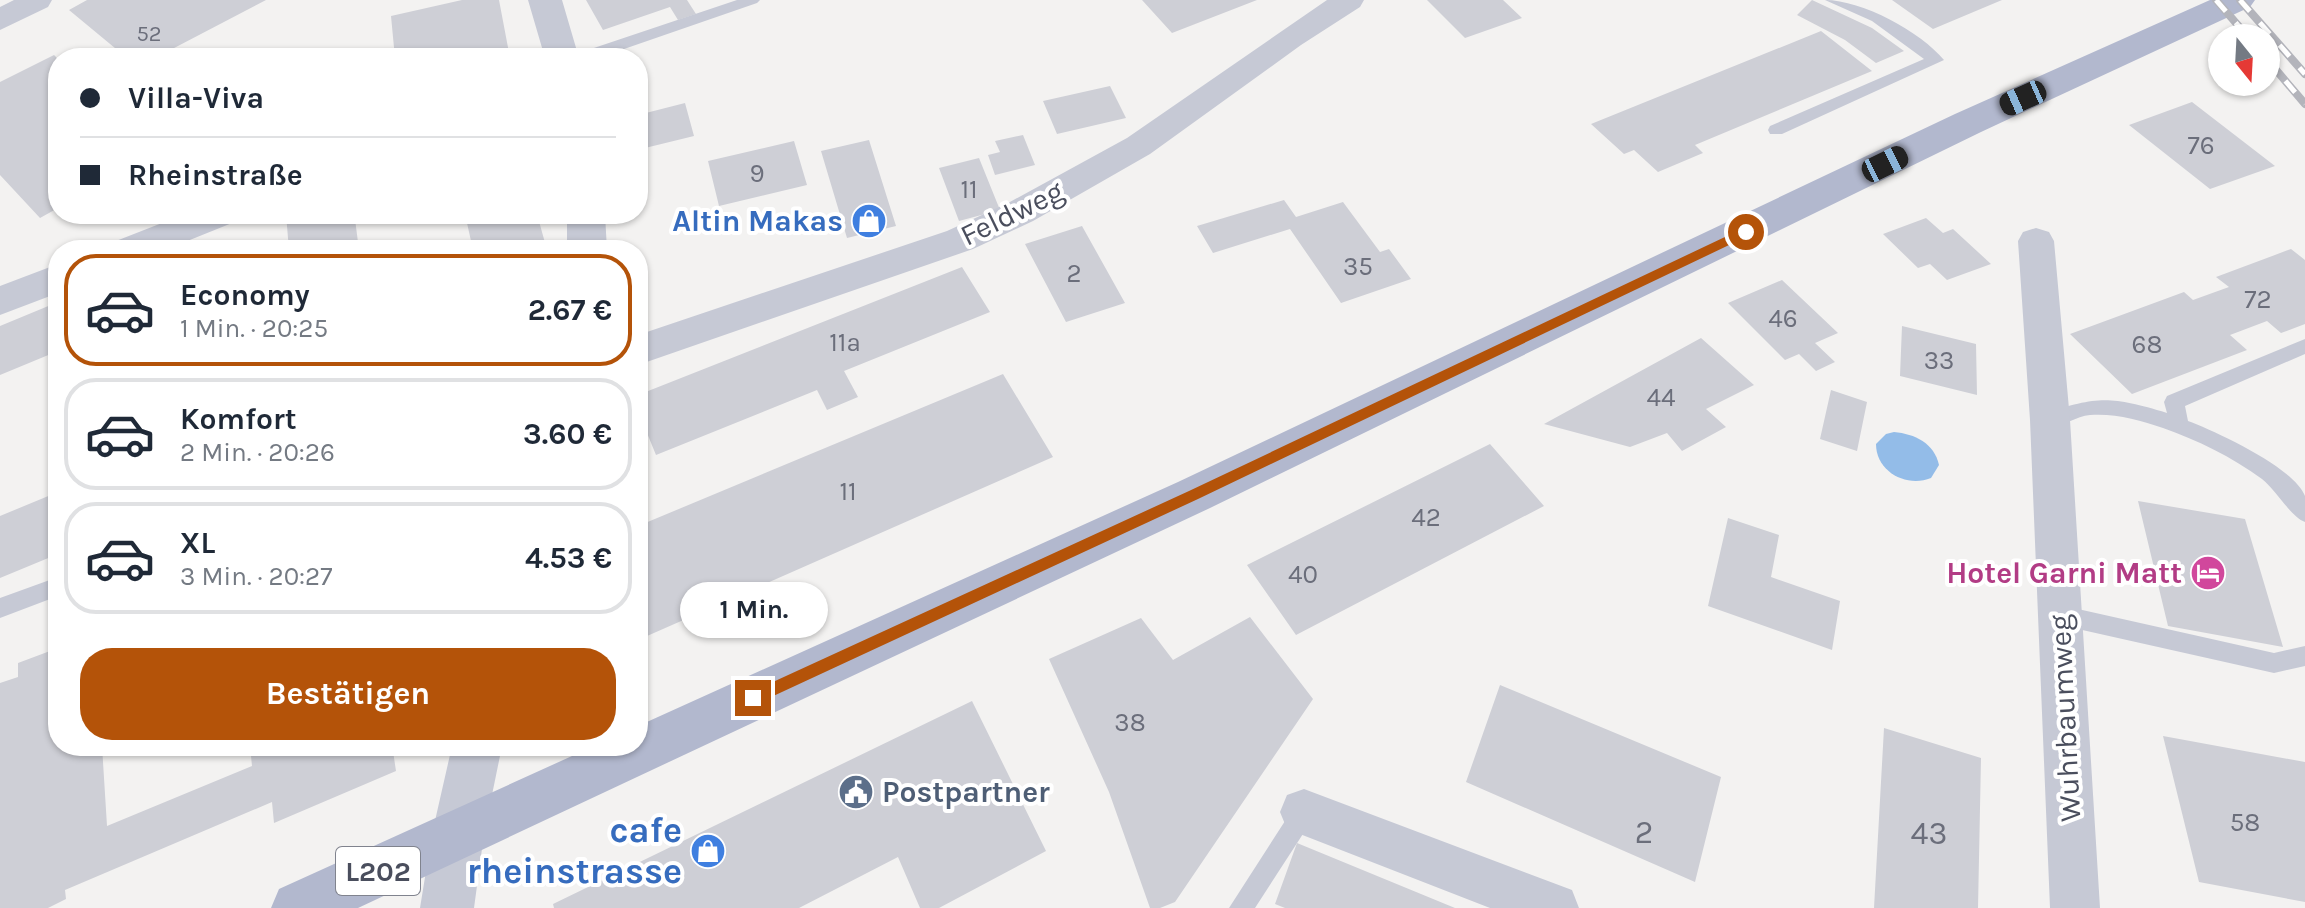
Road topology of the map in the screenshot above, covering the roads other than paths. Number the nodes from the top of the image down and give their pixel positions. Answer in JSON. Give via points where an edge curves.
{"nodes":[{"id":1,"x":37,"y":0,"type":"edge"},
{"id":2,"x":545,"y":0,"type":"edge"},
{"id":3,"x":752,"y":0,"type":"edge"},
{"id":4,"x":1349,"y":0,"type":"edge"},
{"id":5,"x":1833,"y":0,"type":"edge"},
{"id":6,"x":2238,"y":0,"type":"edge"},
{"id":7,"x":0,"y":20,"type":"edge"},
{"id":8,"x":559,"y":48,"type":"edge"},
{"id":9,"x":611,"y":48,"type":"edge"},
{"id":10,"x":1776,"y":130,"type":"dead end"},
{"id":11,"x":195,"y":224,"type":"edge"},
{"id":12,"x":154,"y":240,"type":"edge"},
{"id":13,"x":2036,"y":241,"type":"dead end"},
{"id":14,"x":48,"y":282,"type":"edge"},
{"id":15,"x":0,"y":301,"type":"edge"},
{"id":16,"x":2305,"y":346,"type":"edge"},
{"id":17,"x":648,"y":347,"type":"edge"},
{"id":18,"x":2050,"y":420,"type":"junction"},
{"id":19,"x":2179,"y":425,"type":"junction"},
{"id":20,"x":2305,"y":513,"type":"edge"},
{"id":21,"x":48,"y":590,"type":"edge"},
{"id":22,"x":0,"y":608,"type":"edge"},
{"id":23,"x":2060,"y":615,"type":"junction"},
{"id":24,"x":2305,"y":656,"type":"edge"},
{"id":25,"x":648,"y":746,"type":"edge"},
{"id":26,"x":475,"y":756,"type":"edge"},
{"id":27,"x":627,"y":756,"type":"edge"},
{"id":28,"x":1304,"y":812,"type":"joint"},
{"id":29,"x":458,"y":834,"type":"junction"},
{"id":30,"x":298,"y":908,"type":"edge"},
{"id":31,"x":447,"y":908,"type":"edge"},
{"id":32,"x":1241,"y":908,"type":"edge"},
{"id":33,"x":1554,"y":908,"type":"edge"},
{"id":34,"x":2075,"y":908,"type":"edge"}],
"edges":[{"from":1,"to":7,"type":"street"},
{"from":2,"to":8,"type":"street"},
{"from":3,"to":9,"type":"lane"},
{"from":4,"to":17,"type":"street","name":"Feldweg","via":[[1191,111],[1051,198],[960,240]]},
{"from":5,"to":10,"type":"lane","via":[[1877,18],[1936,60]]},
{"from":6,"to":25,"type":"main road","number":"L202","via":[[1968,123],[1194,495]]},
{"from":11,"to":12,"type":"street"},
{"from":13,"to":18,"type":"street","name":"Wuhrbaumweg"},
{"from":14,"to":15,"type":"street"},
{"from":16,"to":19,"type":"lane","via":[[2174,402]]},
{"from":18,"to":19,"type":"lane","via":[[2091,407]]},
{"from":18,"to":23,"type":"street","name":"Wuhrbaumweg"},
{"from":19,"to":20,"type":"lane","via":[[2232,449],[2286,487]]},
{"from":21,"to":22,"type":"lane"},
{"from":23,"to":24,"type":"lane","via":[[2274,663]]},
{"from":23,"to":34,"type":"street","name":"Wuhrbaumweg"},
{"from":26,"to":29,"type":"street"},
{"from":27,"to":29,"type":"main road","number":"L202"},
{"from":28,"to":32,"type":"lane"},
{"from":28,"to":33,"type":"street"},
{"from":29,"to":30,"type":"main road","number":"L202"},
{"from":29,"to":31,"type":"street"}]}
